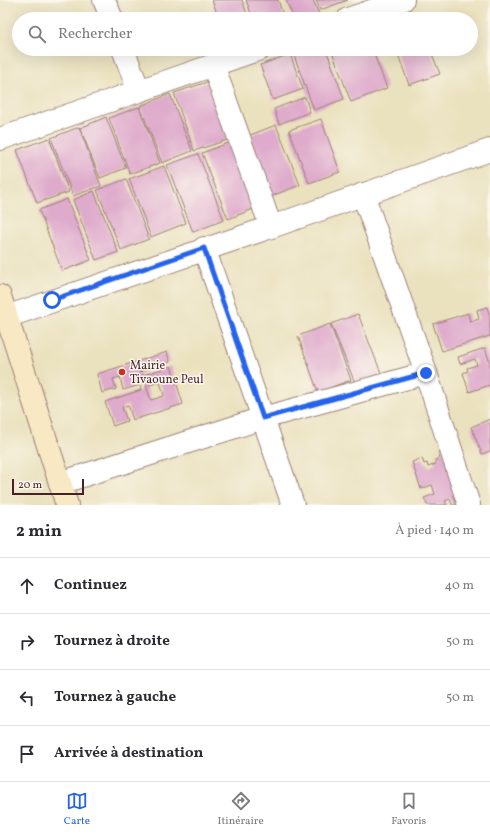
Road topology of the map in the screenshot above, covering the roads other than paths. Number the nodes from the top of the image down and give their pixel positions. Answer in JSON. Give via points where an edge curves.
{"nodes":[{"id":1,"x":104,"y":0,"type":"edge"},
{"id":2,"x":403,"y":0,"type":"edge"},
{"id":3,"x":380,"y":4,"type":"edge"},
{"id":4,"x":109,"y":12,"type":"edge"},
{"id":5,"x":363,"y":12,"type":"edge"},
{"id":6,"x":126,"y":56,"type":"edge"},
{"id":7,"x":239,"y":56,"type":"edge"},
{"id":8,"x":213,"y":65,"type":"junction"},
{"id":9,"x":139,"y":91,"type":"junction"},
{"id":10,"x":0,"y":139,"type":"edge"},
{"id":11,"x":490,"y":150,"type":"edge"},
{"id":12,"x":363,"y":194,"type":"junction"},
{"id":13,"x":271,"y":227,"type":"junction"},
{"id":14,"x":204,"y":248,"type":"junction"},
{"id":15,"x":0,"y":296,"type":"edge"},
{"id":16,"x":3,"y":318,"type":"edge"},
{"id":17,"x":426,"y":373,"type":"junction"},
{"id":18,"x":263,"y":418,"type":"junction"},
{"id":19,"x":60,"y":483,"type":"junction"},
{"id":20,"x":67,"y":505,"type":"edge"},
{"id":21,"x":293,"y":505,"type":"edge"},
{"id":22,"x":469,"y":505,"type":"edge"}],
"edges":[{"from":1,"to":4,"type":"street"},
{"from":2,"to":3,"type":"street"},
{"from":3,"to":5,"type":"street"},
{"from":6,"to":9,"type":"street"},
{"from":7,"to":8,"type":"street"},
{"from":8,"to":9,"type":"street"},
{"from":8,"to":13,"type":"street"},
{"from":9,"to":10,"type":"street"},
{"from":11,"to":12,"type":"street"},
{"from":12,"to":13,"type":"street"},
{"from":12,"to":17,"type":"street"},
{"from":13,"to":14,"type":"street"},
{"from":14,"to":16,"type":"street"},
{"from":14,"to":18,"type":"street"},
{"from":15,"to":16,"type":"street"},
{"from":16,"to":19,"type":"street"},
{"from":17,"to":18,"type":"street"},
{"from":17,"to":22,"type":"street"},
{"from":18,"to":19,"type":"street"},
{"from":18,"to":21,"type":"street"},
{"from":19,"to":20,"type":"street"}]}
